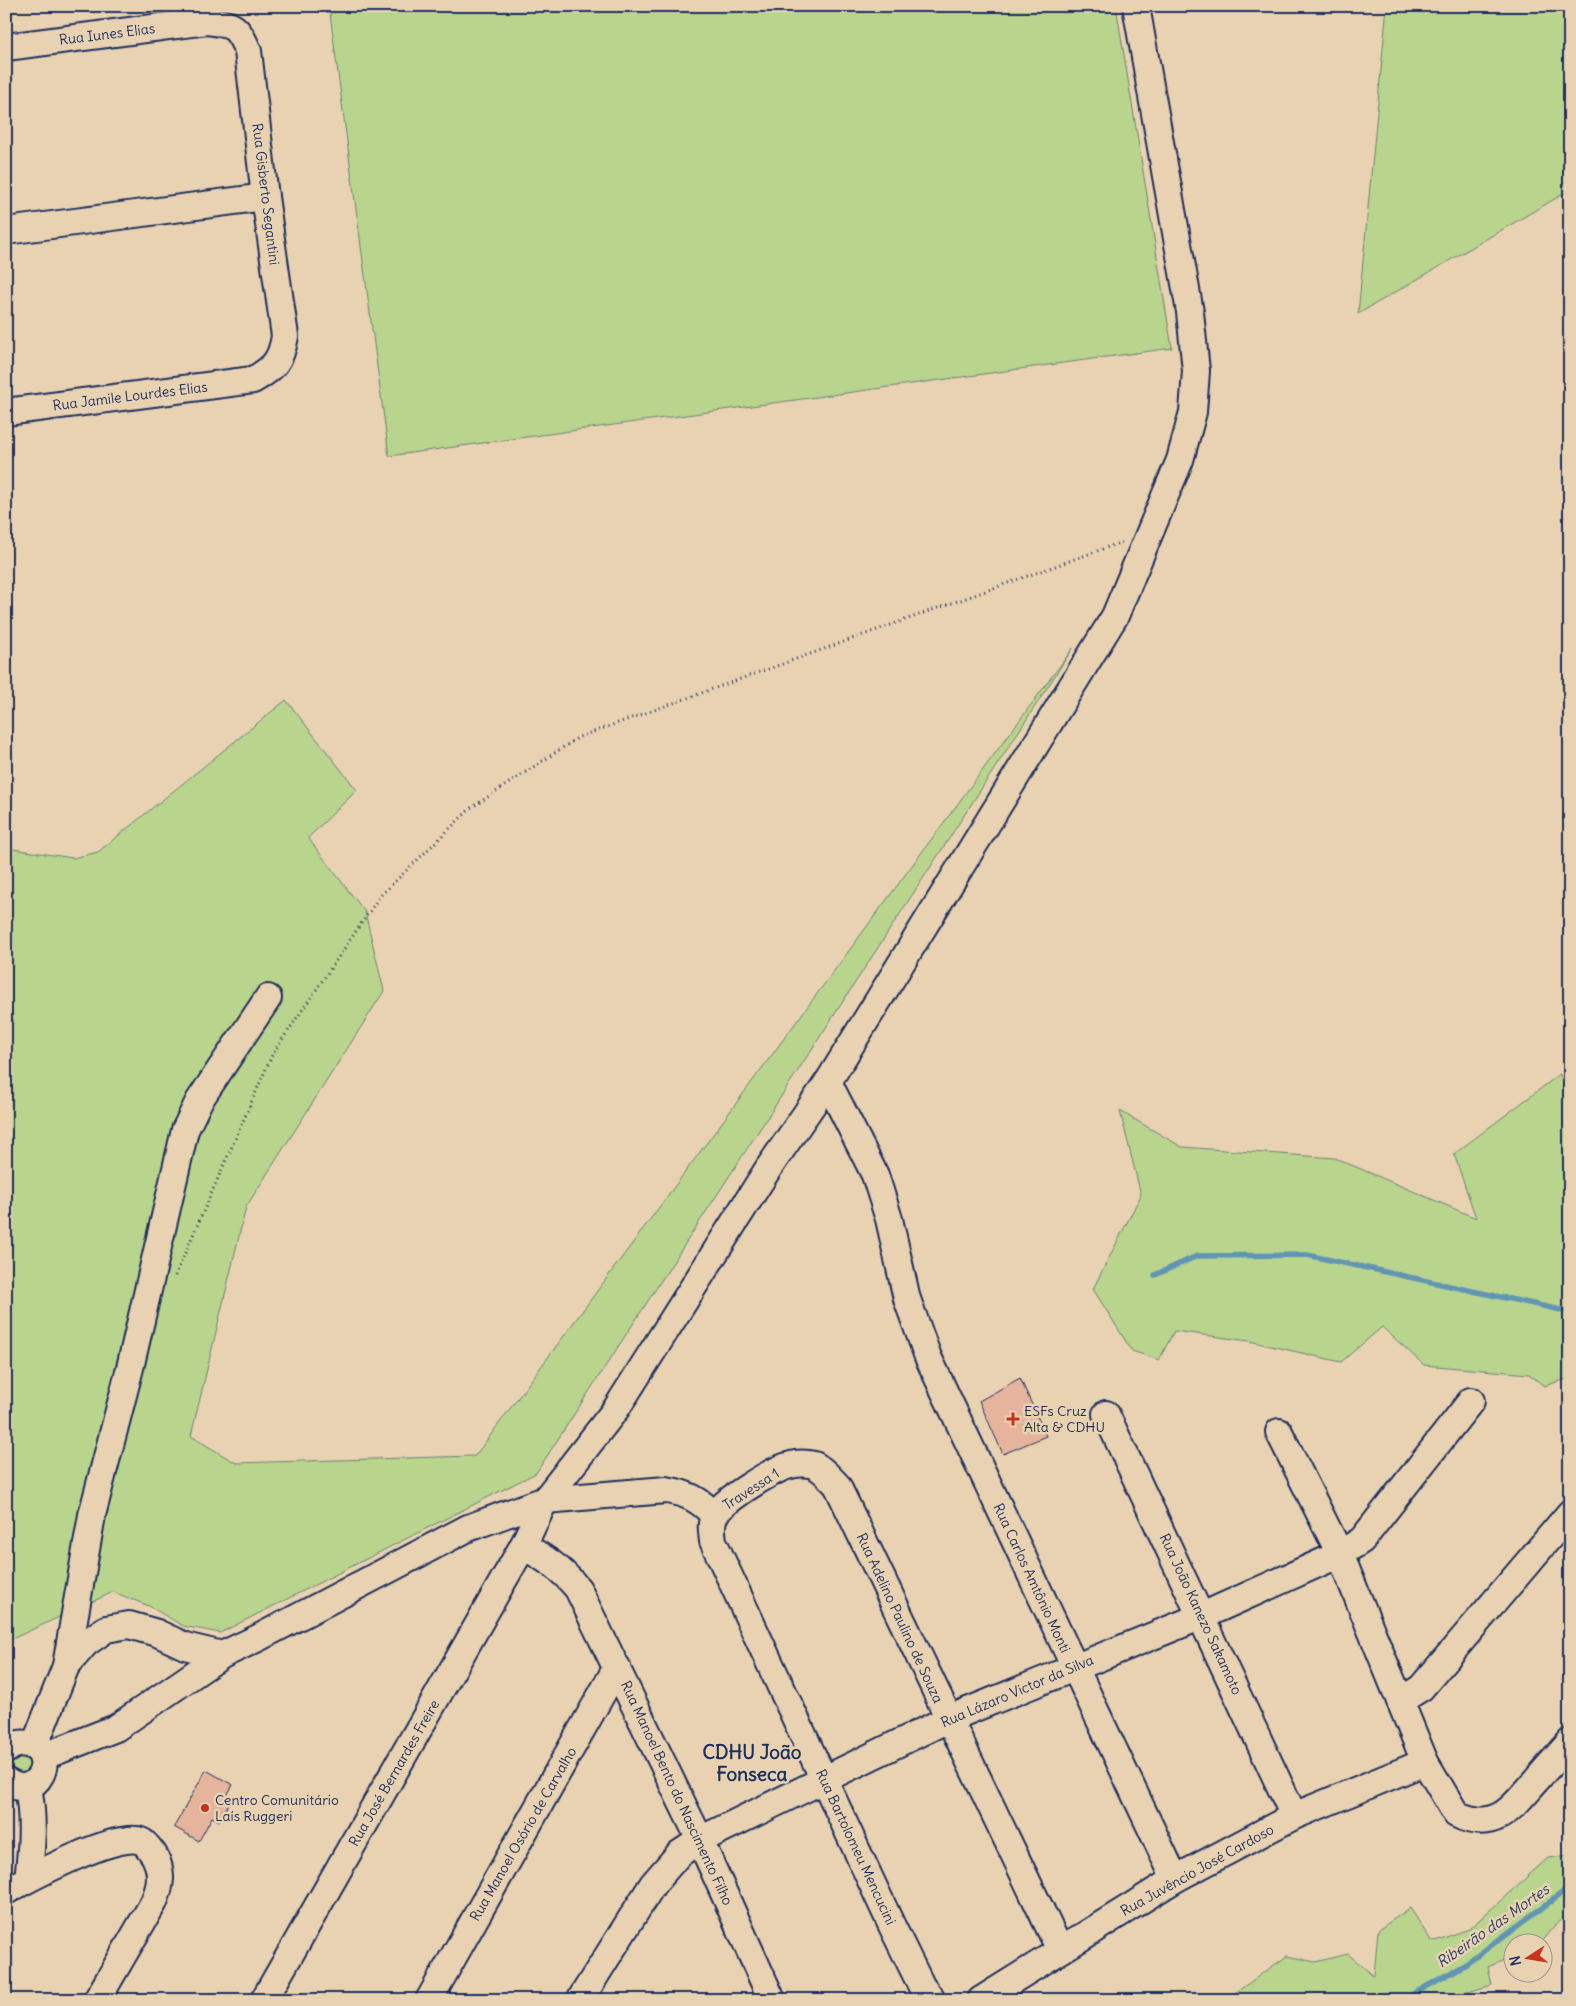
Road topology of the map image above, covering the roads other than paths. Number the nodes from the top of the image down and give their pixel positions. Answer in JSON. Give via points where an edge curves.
{"nodes":[{"id":1,"x":1136,"y":6,"type":"edge"},
{"id":2,"x":207,"y":21,"type":"joint"},
{"id":3,"x":6,"y":47,"type":"edge"},
{"id":4,"x":265,"y":197,"type":"junction"},
{"id":5,"x":6,"y":231,"type":"edge"},
{"id":6,"x":253,"y":380,"type":"joint"},
{"id":7,"x":6,"y":412,"type":"edge"},
{"id":8,"x":268,"y":998,"type":"dead end"},
{"id":9,"x":828,"y":1082,"type":"junction"},
{"id":10,"x":1471,"y":1401,"type":"dead end"},
{"id":11,"x":1106,"y":1414,"type":"dead end"},
{"id":12,"x":1279,"y":1432,"type":"dead end"},
{"id":13,"x":804,"y":1464,"type":"joint"},
{"id":14,"x":545,"y":1500,"type":"junction"},
{"id":15,"x":1570,"y":1513,"type":"edge"},
{"id":16,"x":713,"y":1522,"type":"junction"},
{"id":17,"x":523,"y":1546,"type":"junction"},
{"id":18,"x":1340,"y":1554,"type":"junction"},
{"id":19,"x":1202,"y":1616,"type":"junction"},
{"id":20,"x":222,"y":1655,"type":"junction"},
{"id":21,"x":66,"y":1666,"type":"junction"},
{"id":22,"x":1073,"y":1666,"type":"junction"},
{"id":23,"x":617,"y":1667,"type":"junction"},
{"id":24,"x":1400,"y":1701,"type":"junction"},
{"id":25,"x":948,"y":1719,"type":"junction"},
{"id":26,"x":1570,"y":1742,"type":"edge"},
{"id":27,"x":6,"y":1750,"type":"edge"},
{"id":28,"x":38,"y":1752,"type":"junction"},
{"id":29,"x":1425,"y":1762,"type":"junction"},
{"id":30,"x":826,"y":1780,"type":"junction"},
{"id":31,"x":17,"y":1784,"type":"edge"},
{"id":32,"x":1294,"y":1816,"type":"junction"},
{"id":33,"x":700,"y":1840,"type":"junction"},
{"id":34,"x":1175,"y":1880,"type":"junction"},
{"id":35,"x":17,"y":1885,"type":"edge"},
{"id":36,"x":1060,"y":1950,"type":"junction"},
{"id":37,"x":762,"y":1994,"type":"edge"},
{"id":38,"x":97,"y":2000,"type":"edge"},
{"id":39,"x":264,"y":2000,"type":"edge"},
{"id":40,"x":429,"y":2000,"type":"edge"},
{"id":41,"x":580,"y":2000,"type":"edge"},
{"id":42,"x":932,"y":2000,"type":"edge"},
{"id":43,"x":981,"y":2000,"type":"edge"}],
"edges":[{"from":1,"to":9,"type":"street","name":"Rua José Bernardes Freire","via":[[1190,312],[1196,372],[1193,412],[1180,460],[1115,616]]},
{"from":2,"to":3,"type":"street","name":"Rua Iunes Elias"},
{"from":2,"to":4,"type":"street","name":"Rua Gisberto Segantini","via":[[227,23],[241,34],[248,51]]},
{"from":4,"to":5,"type":"street"},
{"from":4,"to":6,"type":"street","name":"Rua Gisberto Segantini","via":[[285,336],[282,355],[270,370]]},
{"from":6,"to":7,"type":"street","name":"Rua Jamile Lourdes Elias"},
{"from":8,"to":21,"type":"street","via":[[199,1101],[185,1130],[92,1515]]},
{"from":9,"to":14,"type":"street","name":"Rua José Bernardes Freire","via":[[768,1168],[616,1409]]},
{"from":9,"to":22,"type":"street","name":"Rua Carlos Amtônio Monti","via":[[875,1175],[890,1219],[907,1299],[928,1357]]},
{"from":10,"to":18,"type":"street","name":"Rua Lázaro Victor da Silva","via":[[1362,1540]]},
{"from":11,"to":19,"type":"street","name":"Rua João Kanezo Sakamoto"},
{"from":12,"to":18,"type":"street"},
{"from":13,"to":16,"type":"street","name":"Travessa 1","via":[[790,1464],[776,1471],[722,1505]]},
{"from":13,"to":25,"type":"street","name":"Rua Adelino Paulino de Souza","via":[[814,1465],[837,1485]]},
{"from":14,"to":16,"type":"street","via":[[666,1490],[685,1493],[703,1504]]},
{"from":14,"to":17,"type":"street","name":"Rua José Bernardes Freire"},
{"from":14,"to":20,"type":"street","via":[[468,1528]]},
{"from":15,"to":24,"type":"street","via":[[1422,1688]]},
{"from":16,"to":30,"type":"street","name":"Rua Bartolomeu Mencucini","via":[[713,1541]]},
{"from":17,"to":23,"type":"street","name":"Rua Manoel Bento do Nascimento Filho","via":[[559,1568],[578,1589]]},
{"from":17,"to":39,"type":"street","name":"Rua José Bernardes Freire"},
{"from":18,"to":19,"type":"street","name":"Rua Lázaro Victor da Silva"},
{"from":18,"to":24,"type":"street"},
{"from":19,"to":22,"type":"street","name":"Rua Lázaro Victor da Silva"},
{"from":19,"to":32,"type":"street","name":"Rua João Kanezo Sakamoto"},
{"from":20,"to":21,"type":"street","via":[[185,1646],[130,1625],[106,1629],[86,1643]]},
{"from":20,"to":28,"type":"street","via":[[116,1728]]},
{"from":21,"to":28,"type":"street"},
{"from":22,"to":25,"type":"street","name":"Rua Lázaro Victor da Silva"},
{"from":22,"to":34,"type":"street","name":"Rua Carlos Amtônio Monti"},
{"from":23,"to":33,"type":"street","name":"Rua Manoel Bento do Nascimento Filho"},
{"from":23,"to":40,"type":"street","name":"Rua Manoel Osório de Carvalho"},
{"from":24,"to":29,"type":"street"},
{"from":25,"to":30,"type":"street","name":"Rua Lázaro Victor da Silva"},
{"from":25,"to":36,"type":"street","name":"Rua Adelino Paulino de Souza"},
{"from":26,"to":29,"type":"street","via":[[1508,1812],[1490,1820],[1471,1820],[1456,1814]]},
{"from":27,"to":28,"type":"street","via":[[19,1743]]},
{"from":28,"to":31,"type":"street","via":[[43,1770],[40,1778]]},
{"from":29,"to":32,"type":"street","name":"Rua Juvêncio José Cardoso"},
{"from":30,"to":33,"type":"street","name":"Rua Lázaro Victor da Silva"},
{"from":30,"to":42,"type":"street","name":"Rua Bartolomeu Mencucini","via":[[922,1987]]},
{"from":31,"to":35,"type":"street","via":[[33,1811],[33,1832]]},
{"from":32,"to":34,"type":"street","name":"Rua Juvêncio José Cardoso"},
{"from":33,"to":37,"type":"street","name":"Rua Manoel Bento do Nascimento Filho"},
{"from":33,"to":41,"type":"street","name":"Rua Lázaro Victor da Silva","via":[[678,1854],[654,1884]]},
{"from":34,"to":36,"type":"street","name":"Rua Juvêncio José Cardoso"},
{"from":35,"to":38,"type":"street","via":[[102,1846],[126,1839],[142,1841],[152,1851],[160,1868],[160,1887]]},
{"from":36,"to":43,"type":"street","name":"Rua Juvêncio José Cardoso"}]}
